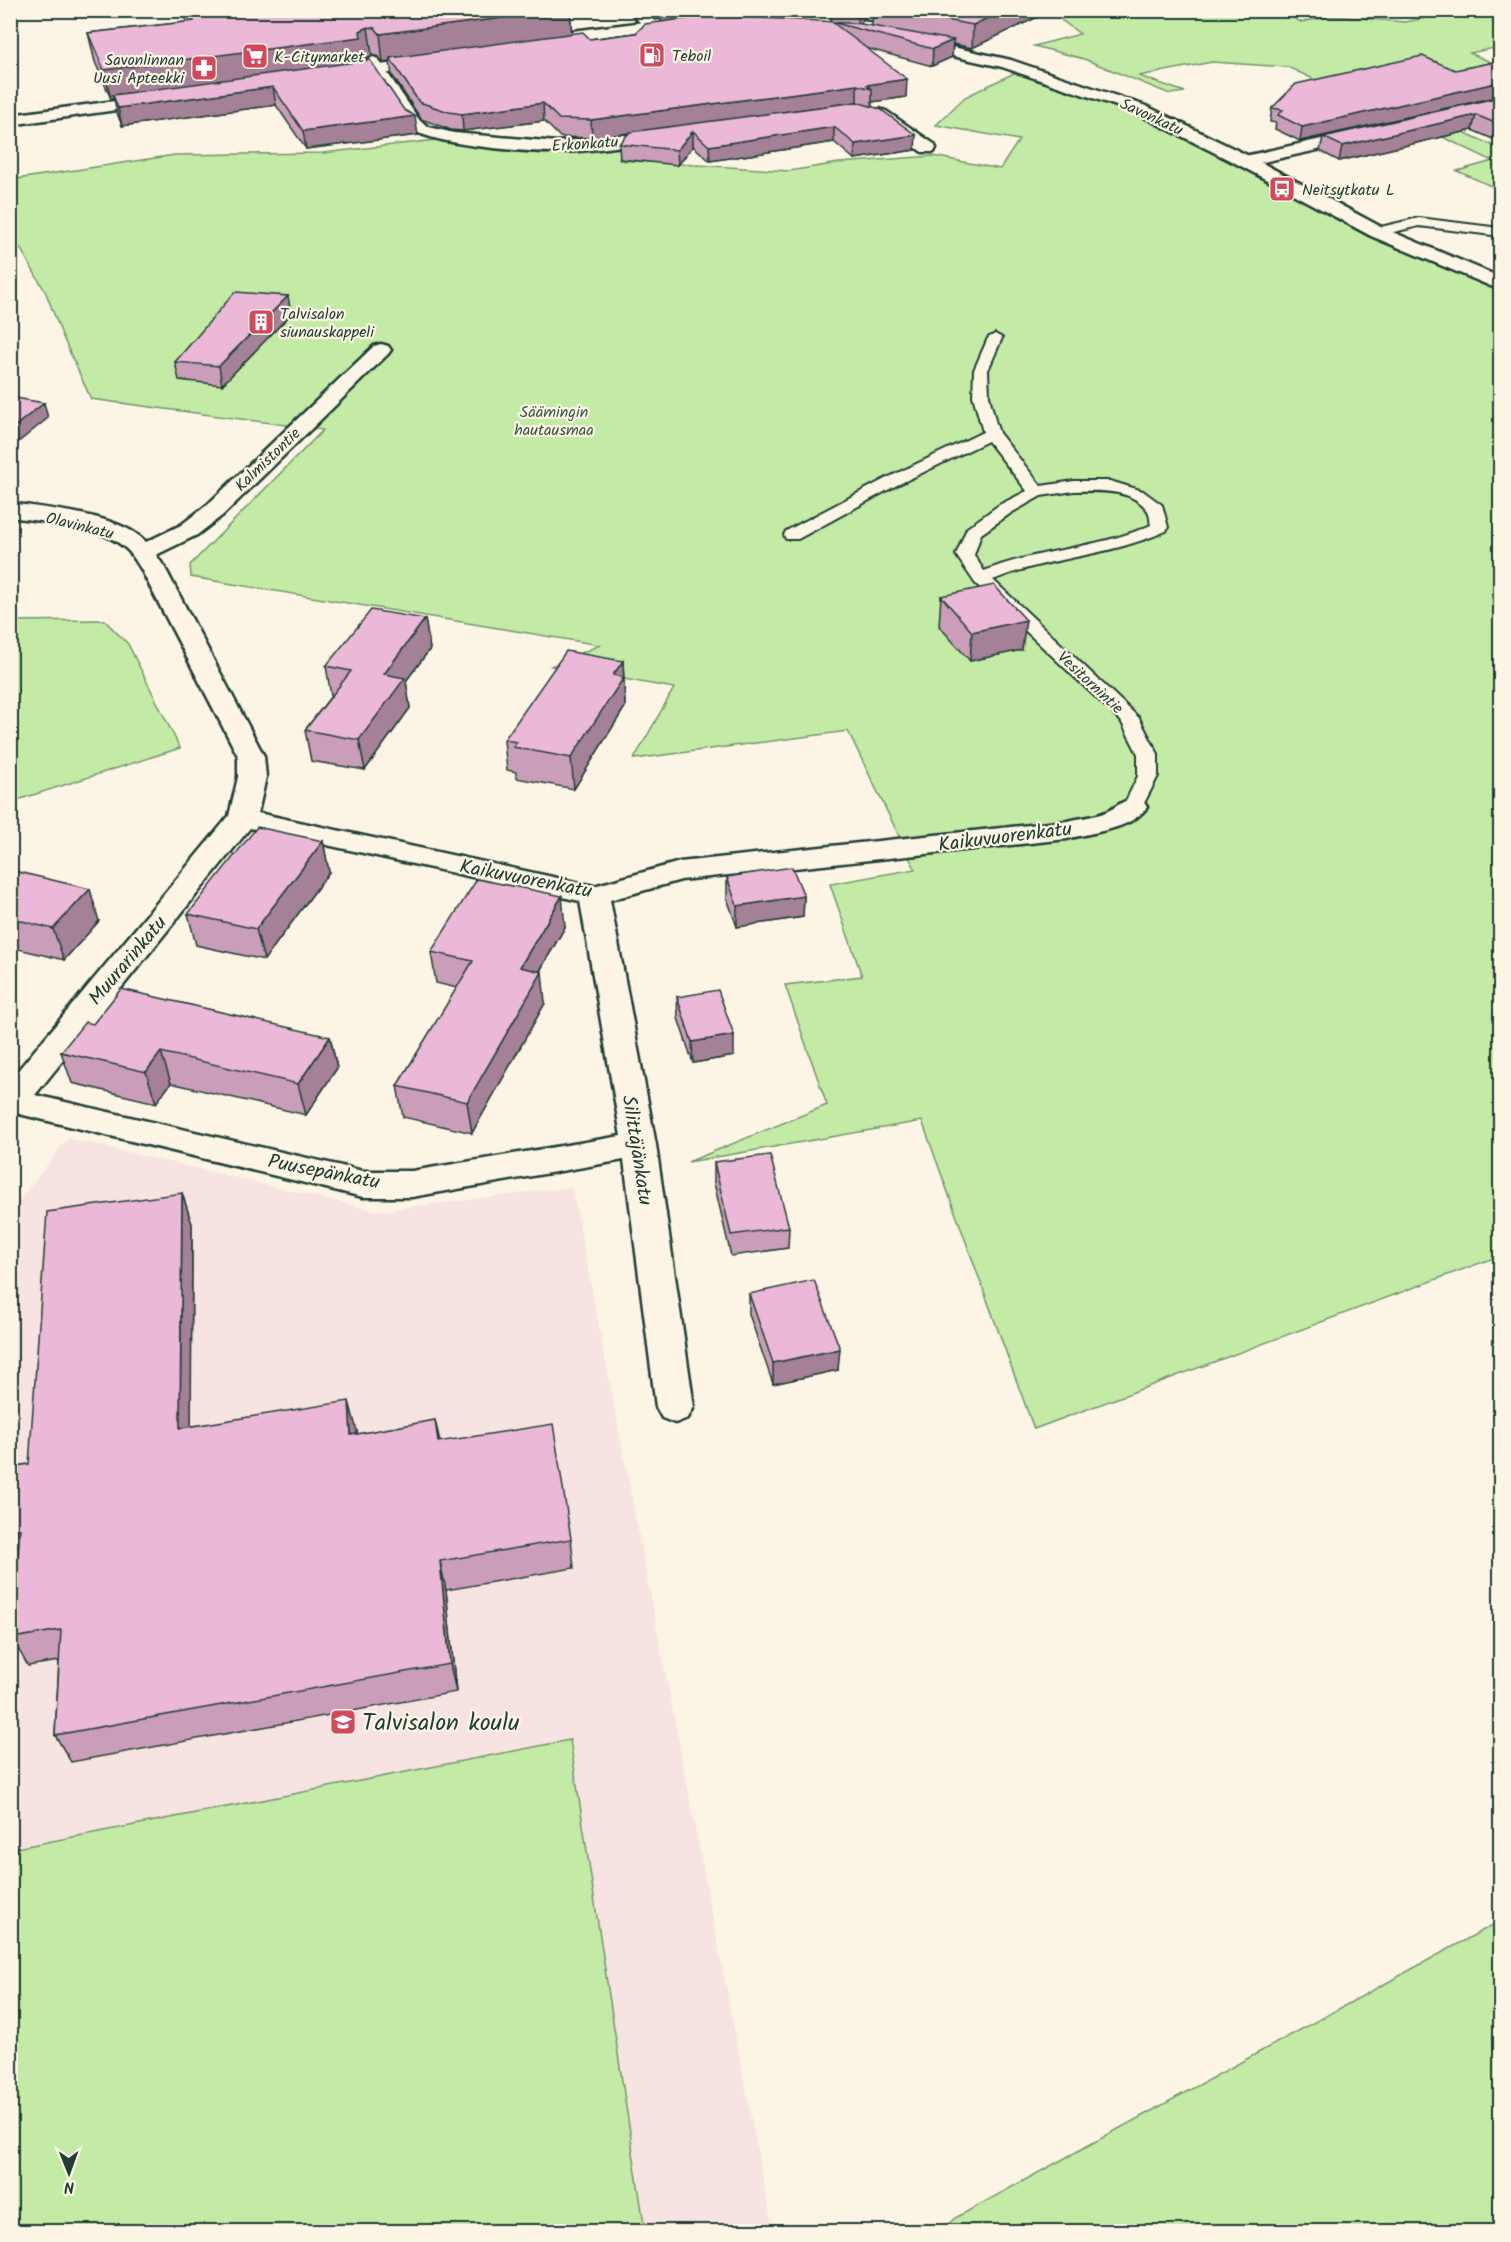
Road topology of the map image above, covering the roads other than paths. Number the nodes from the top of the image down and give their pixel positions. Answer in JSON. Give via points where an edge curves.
{"nodes":[{"id":1,"x":636,"y":10,"type":"edge"},
{"id":2,"x":782,"y":17,"type":"edge"},
{"id":3,"x":653,"y":29,"type":"junction"},
{"id":4,"x":891,"y":35,"type":"junction"},
{"id":5,"x":526,"y":46,"type":"edge"},
{"id":6,"x":445,"y":57,"type":"edge"},
{"id":7,"x":376,"y":66,"type":"junction"},
{"id":8,"x":320,"y":74,"type":"edge"},
{"id":9,"x":866,"y":110,"type":"edge"},
{"id":10,"x":10,"y":111,"type":"edge"},
{"id":11,"x":10,"y":120,"type":"edge"},
{"id":12,"x":1382,"y":130,"type":"edge"},
{"id":13,"x":685,"y":132,"type":"edge"},
{"id":14,"x":928,"y":148,"type":"dead end"},
{"id":15,"x":1265,"y":157,"type":"junction"},
{"id":16,"x":1245,"y":161,"type":"junction"},
{"id":17,"x":1399,"y":227,"type":"junction"},
{"id":18,"x":1377,"y":232,"type":"junction"},
{"id":19,"x":1500,"y":232,"type":"edge"},
{"id":20,"x":1500,"y":269,"type":"edge"},
{"id":21,"x":1500,"y":284,"type":"edge"},
{"id":22,"x":995,"y":338,"type":"dead end"},
{"id":23,"x":381,"y":350,"type":"dead end"},
{"id":24,"x":991,"y":434,"type":"junction"},
{"id":25,"x":1037,"y":492,"type":"junction"},
{"id":26,"x":10,"y":510,"type":"edge"},
{"id":27,"x":792,"y":535,"type":"dead end"},
{"id":28,"x":142,"y":553,"type":"junction"},
{"id":29,"x":981,"y":579,"type":"junction"},
{"id":30,"x":1133,"y":807,"type":"joint"},
{"id":31,"x":243,"y":818,"type":"junction"},
{"id":32,"x":594,"y":895,"type":"junction"},
{"id":33,"x":11,"y":1102,"type":"edge"},
{"id":34,"x":639,"y":1145,"type":"junction"},
{"id":35,"x":675,"y":1407,"type":"dead end"}],
"edges":[{"from":1,"to":3,"type":"street"},
{"from":2,"to":3,"type":"street","name":"Savonkatu"},
{"from":2,"to":4,"type":"street","name":"Savonkatu","via":[[867,25]]},
{"from":3,"to":5,"type":"street","name":"Savonkatu"},
{"from":4,"to":15,"type":"street","name":"Savonkatu","via":[[966,42],[1055,65],[1161,105]]},
{"from":4,"to":16,"type":"street","name":"Savonkatu","via":[[980,56],[1099,93]]},
{"from":6,"to":7,"type":"street"},
{"from":7,"to":8,"type":"street"},
{"from":7,"to":13,"type":"street","name":"Erkonkatu","via":[[414,124],[423,131],[454,138],[557,147]]},
{"from":9,"to":14,"type":"street","via":[[884,116]]},
{"from":10,"to":11,"type":"street","via":[[174,94]]},
{"from":12,"to":15,"type":"street"},
{"from":15,"to":16,"type":"street"},
{"from":15,"to":17,"type":"street","name":"Savonkatu"},
{"from":16,"to":18,"type":"street","name":"Savonkatu"},
{"from":17,"to":18,"type":"lane"},
{"from":17,"to":19,"type":"lane","via":[[1419,222]]},
{"from":17,"to":20,"type":"street","name":"Savonkatu"},
{"from":18,"to":21,"type":"street","name":"Savonkatu"},
{"from":22,"to":24,"type":"lane","via":[[981,370],[981,396]]},
{"from":23,"to":28,"type":"street","name":"Kalmistontie","via":[[215,510],[189,530]]},
{"from":24,"to":25,"type":"lane"},
{"from":24,"to":27,"type":"lane"},
{"from":25,"to":29,"type":"lane","name":"Vesitornintie","via":[[973,532],[965,555]]},
{"from":25,"to":29,"type":"lane","via":[[1110,486],[1137,494],[1156,509],[1160,527],[1136,538],[1014,565]]},
{"from":26,"to":28,"type":"street","name":"Olavinkatu","via":[[66,519],[109,532],[130,539]]},
{"from":28,"to":31,"type":"street","via":[[251,756],[252,777]]},
{"from":29,"to":30,"type":"lane","name":"Vesitornintie","via":[[1129,718],[1149,754],[1148,776]]},
{"from":30,"to":32,"type":"street","name":"Kaikuvuorenkatu","via":[[1116,818],[1067,830],[680,871]]},
{"from":31,"to":32,"type":"street","name":"Kaikuvuorenkatu"},
{"from":31,"to":33,"type":"street","name":"Muurarinkatu"},
{"from":32,"to":34,"type":"street","name":"Silittäjänkatu"},
{"from":33,"to":34,"type":"street","name":"Puusepänkatu","via":[[363,1184],[412,1184]]},
{"from":34,"to":35,"type":"street","name":"Silittäjänkatu"}]}
